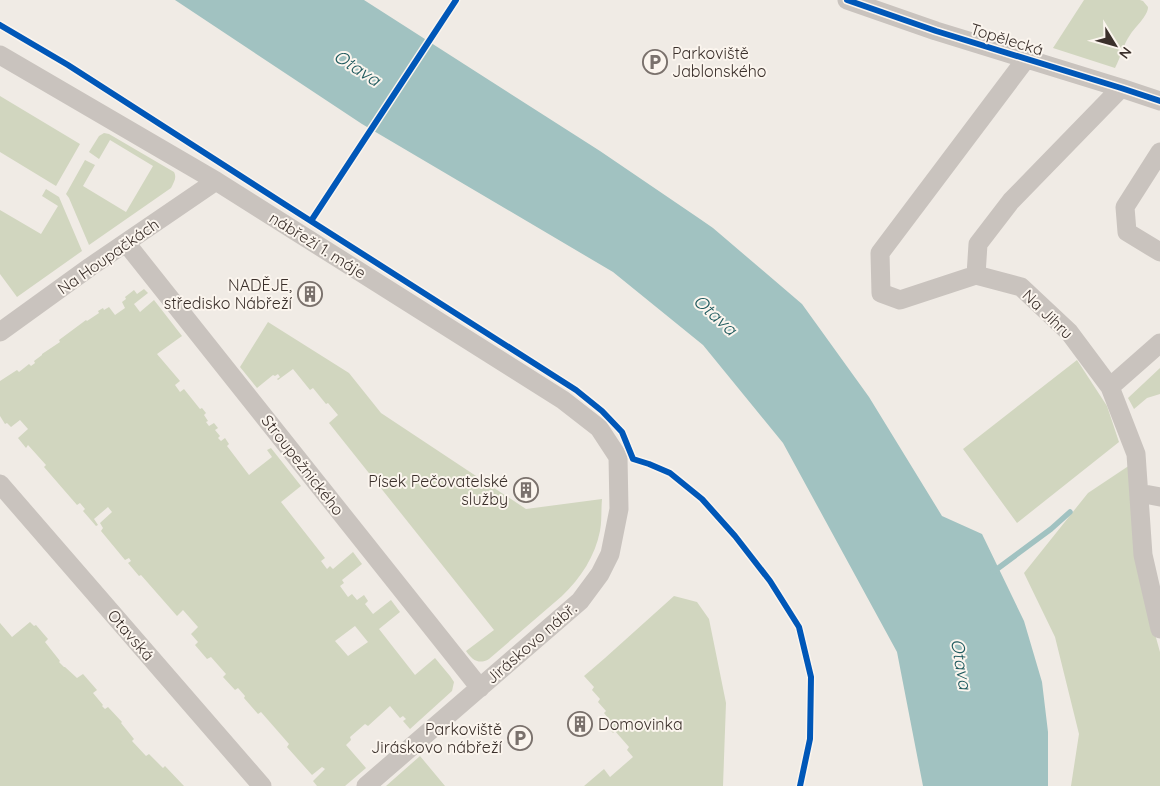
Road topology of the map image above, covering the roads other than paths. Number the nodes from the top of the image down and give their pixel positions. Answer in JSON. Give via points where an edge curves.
{"nodes":[{"id":1,"x":846,"y":0,"type":"edge"},
{"id":2,"x":0,"y":55,"type":"edge"},
{"id":3,"x":1026,"y":59,"type":"junction"},
{"id":4,"x":1121,"y":88,"type":"junction"},
{"id":5,"x":1160,"y":101,"type":"edge"},
{"id":6,"x":1160,"y":152,"type":"edge"},
{"id":7,"x":216,"y":181,"type":"junction"},
{"id":8,"x":126,"y":243,"type":"junction"},
{"id":9,"x":1160,"y":252,"type":"edge"},
{"id":10,"x":976,"y":275,"type":"junction"},
{"id":11,"x":0,"y":332,"type":"edge"},
{"id":12,"x":1160,"y":343,"type":"edge"},
{"id":13,"x":1110,"y":387,"type":"junction"},
{"id":14,"x":618,"y":457,"type":"joint"},
{"id":15,"x":0,"y":484,"type":"edge"},
{"id":16,"x":1139,"y":493,"type":"junction"},
{"id":17,"x":1160,"y":497,"type":"edge"},
{"id":18,"x":1160,"y":629,"type":"edge"},
{"id":19,"x":480,"y":688,"type":"junction"},
{"id":20,"x":262,"y":786,"type":"edge"},
{"id":21,"x":366,"y":786,"type":"edge"}],
"edges":[{"from":1,"to":3,"type":"street","name":"Topělecká"},
{"from":2,"to":7,"type":"street","name":"nábřeží 1. máje"},
{"from":3,"to":4,"type":"street","name":"Topělecká"},
{"from":3,"to":10,"type":"street","name":"Topělecká","via":[[880,253],[881,293],[900,300]]},
{"from":4,"to":5,"type":"street","name":"Topělecká"},
{"from":4,"to":10,"type":"street","via":[[1011,200],[978,244]]},
{"from":6,"to":9,"type":"street","via":[[1125,207],[1127,232]]},
{"from":7,"to":8,"type":"street","name":"Na Houpačkách"},
{"from":7,"to":14,"type":"street","name":"nábřeží 1. máje","via":[[563,400],[599,428]]},
{"from":8,"to":11,"type":"street","name":"Na Houpačkách"},
{"from":8,"to":19,"type":"street","name":"Stroupežnického"},
{"from":10,"to":13,"type":"street","name":"Na Jihru","via":[[1021,287],[1070,332]]},
{"from":12,"to":13,"type":"street"},
{"from":13,"to":16,"type":"street","name":"Na Jihru","via":[[1136,454]]},
{"from":14,"to":19,"type":"street","name":"Jiráskovo nábř.","via":[[619,509],[610,554],[600,574],[580,601]]},
{"from":15,"to":20,"type":"street","name":"Otavská"},
{"from":16,"to":17,"type":"street"},
{"from":16,"to":18,"type":"street","name":"Na Jihru","via":[[1143,555]]},
{"from":19,"to":21,"type":"street","name":"Jiráskovo nábř."}]}
